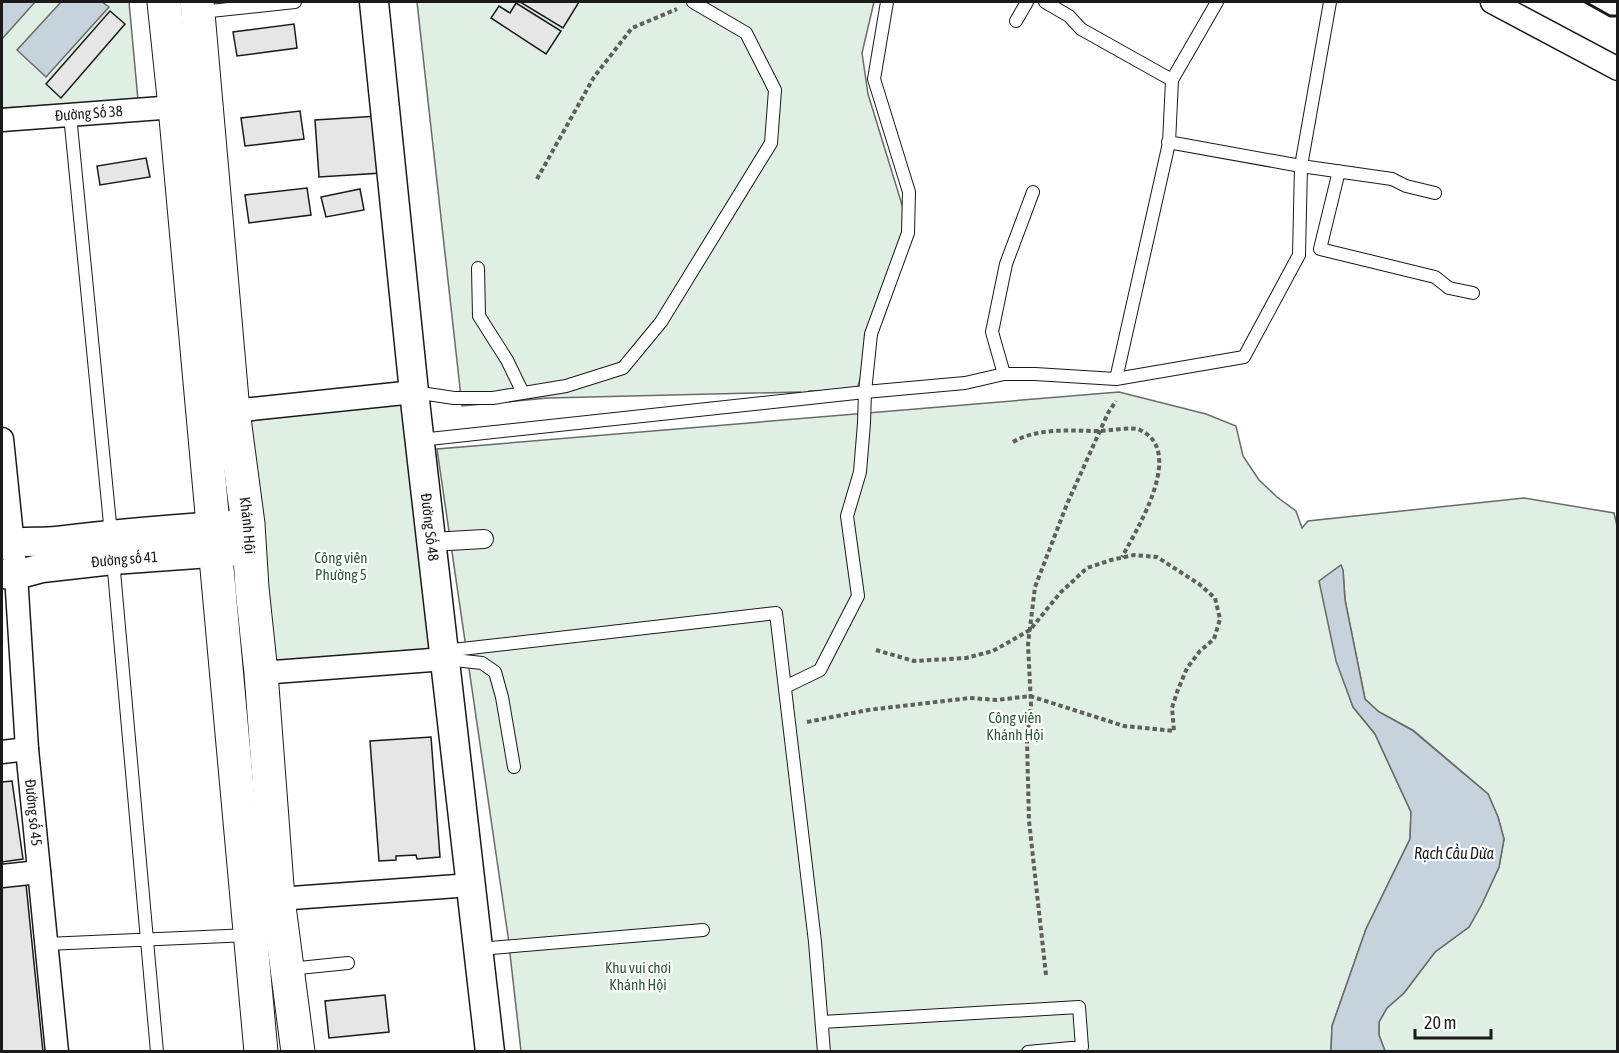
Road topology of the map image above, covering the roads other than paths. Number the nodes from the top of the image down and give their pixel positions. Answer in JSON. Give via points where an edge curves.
{"nodes":[{"id":1,"x":164,"y":2,"type":"edge"},
{"id":2,"x":295,"y":2,"type":"edge"},
{"id":3,"x":374,"y":2,"type":"edge"},
{"id":4,"x":694,"y":2,"type":"edge"},
{"id":5,"x":887,"y":2,"type":"edge"},
{"id":6,"x":1027,"y":2,"type":"edge"},
{"id":7,"x":1045,"y":2,"type":"edge"},
{"id":8,"x":1217,"y":2,"type":"edge"},
{"id":9,"x":1330,"y":2,"type":"edge"},
{"id":10,"x":1492,"y":2,"type":"edge"},
{"id":11,"x":198,"y":7,"type":"edge"},
{"id":12,"x":1016,"y":21,"type":"dead end"},
{"id":13,"x":1617,"y":70,"type":"edge"},
{"id":14,"x":1172,"y":80,"type":"junction"},
{"id":15,"x":176,"y":107,"type":"junction"},
{"id":16,"x":70,"y":115,"type":"junction"},
{"id":17,"x":2,"y":120,"type":"edge"},
{"id":18,"x":1169,"y":142,"type":"junction"},
{"id":19,"x":1301,"y":166,"type":"junction"},
{"id":20,"x":1339,"y":171,"type":"junction"},
{"id":21,"x":1033,"y":192,"type":"dead end"},
{"id":22,"x":1435,"y":193,"type":"dead end"},
{"id":23,"x":478,"y":268,"type":"dead end"},
{"id":24,"x":1473,"y":293,"type":"dead end"},
{"id":25,"x":1004,"y":374,"type":"junction"},
{"id":26,"x":1116,"y":379,"type":"junction"},
{"id":27,"x":414,"y":392,"type":"junction"},
{"id":28,"x":864,"y":392,"type":"junction"},
{"id":29,"x":523,"y":393,"type":"junction"},
{"id":30,"x":233,"y":411,"type":"junction"},
{"id":31,"x":2,"y":439,"type":"edge"},
{"id":32,"x":420,"y":440,"type":"junction"},
{"id":33,"x":249,"y":537,"type":"junction"},
{"id":34,"x":214,"y":539,"type":"junction"},
{"id":35,"x":484,"y":539,"type":"dead end"},
{"id":36,"x":431,"y":542,"type":"junction"},
{"id":37,"x":7,"y":544,"type":"edge"},
{"id":38,"x":112,"y":547,"type":"junction"},
{"id":39,"x":9,"y":574,"type":"edge"},
{"id":40,"x":445,"y":655,"type":"junction"},
{"id":41,"x":261,"y":673,"type":"junction"},
{"id":42,"x":785,"y":687,"type":"junction"},
{"id":43,"x":27,"y":749,"type":"junction"},
{"id":44,"x":2,"y":752,"type":"edge"},
{"id":45,"x":514,"y":767,"type":"dead end"},
{"id":46,"x":39,"y":872,"type":"junction"},
{"id":47,"x":2,"y":876,"type":"edge"},
{"id":48,"x":471,"y":885,"type":"junction"},
{"id":49,"x":279,"y":898,"type":"junction"},
{"id":50,"x":703,"y":930,"type":"dead end"},
{"id":51,"x":250,"y":935,"type":"junction"},
{"id":52,"x":147,"y":940,"type":"junction"},
{"id":53,"x":46,"y":944,"type":"junction"},
{"id":54,"x":479,"y":949,"type":"junction"},
{"id":55,"x":348,"y":963,"type":"dead end"},
{"id":56,"x":288,"y":969,"type":"junction"},
{"id":57,"x":822,"y":1022,"type":"junction"},
{"id":58,"x":57,"y":1052,"type":"edge"},
{"id":59,"x":157,"y":1052,"type":"edge"},
{"id":60,"x":261,"y":1052,"type":"edge"},
{"id":61,"x":298,"y":1052,"type":"edge"},
{"id":62,"x":490,"y":1052,"type":"edge"},
{"id":63,"x":824,"y":1052,"type":"edge"},
{"id":64,"x":1028,"y":1052,"type":"edge"}],
"edges":[{"from":1,"to":15,"type":"main road"},
{"from":2,"to":11,"type":"lane"},
{"from":3,"to":27,"type":"street","name":"Đường Số 48"},
{"from":4,"to":29,"type":"lane","via":[[746,33],[775,90],[771,143],[661,322],[623,368],[566,386]]},
{"from":5,"to":28,"type":"lane","via":[[874,79],[909,192],[908,233],[871,334]]},
{"from":6,"to":12,"type":"lane"},
{"from":7,"to":14,"type":"lane","via":[[1069,16],[1081,29]]},
{"from":8,"to":14,"type":"lane"},
{"from":9,"to":19,"type":"lane"},
{"from":10,"to":13,"type":"street"},
{"from":11,"to":30,"type":"main road","name":"Khánh Hội"},
{"from":14,"to":18,"type":"lane"},
{"from":15,"to":16,"type":"street","name":"Đường Số 38"},
{"from":15,"to":34,"type":"main road"},
{"from":16,"to":17,"type":"street","name":"Đường Số 38"},
{"from":16,"to":38,"type":"lane"},
{"from":18,"to":19,"type":"lane"},
{"from":18,"to":26,"type":"lane"},
{"from":19,"to":20,"type":"lane"},
{"from":19,"to":26,"type":"lane","via":[[1299,255],[1244,357]]},
{"from":20,"to":22,"type":"lane","via":[[1392,179]]},
{"from":20,"to":24,"type":"lane","via":[[1320,249],[1434,278],[1449,288]]},
{"from":21,"to":25,"type":"lane","via":[[1006,264],[992,332]]},
{"from":23,"to":29,"type":"lane","via":[[479,316]]},
{"from":25,"to":26,"type":"lane"},
{"from":25,"to":28,"type":"lane","via":[[965,383]]},
{"from":27,"to":29,"type":"lane","via":[[453,398]]},
{"from":27,"to":30,"type":"street"},
{"from":27,"to":32,"type":"street","name":"Đường Số 48"},
{"from":28,"to":32,"type":"lane"},
{"from":28,"to":42,"type":"lane","via":[[860,472],[847,516],[858,596],[820,670]]},
{"from":30,"to":33,"type":"main road","name":"Khánh Hội"},
{"from":31,"to":37,"type":"street"},
{"from":32,"to":36,"type":"street","name":"Đường Số 48"},
{"from":33,"to":34,"type":"street","name":"Đường số 41"},
{"from":33,"to":41,"type":"main road","name":"Khánh Hội"},
{"from":34,"to":38,"type":"street","name":"Đường số 41"},
{"from":34,"to":51,"type":"main road"},
{"from":35,"to":36,"type":"street"},
{"from":36,"to":40,"type":"street","name":"Đường Số 48"},
{"from":37,"to":38,"type":"street","name":"Đường số 41"},
{"from":37,"to":39,"type":"street"},
{"from":38,"to":39,"type":"street","name":"Đường số 41"},
{"from":38,"to":52,"type":"lane"},
{"from":39,"to":43,"type":"street","name":"Đường số 45"},
{"from":40,"to":41,"type":"street"},
{"from":40,"to":42,"type":"lane","via":[[776,613]]},
{"from":40,"to":45,"type":"lane","via":[[482,663],[495,672]]},
{"from":40,"to":48,"type":"street","name":"Đường Số 48"},
{"from":41,"to":49,"type":"main road","name":"Khánh Hội"},
{"from":42,"to":57,"type":"lane"},
{"from":43,"to":44,"type":"street"},
{"from":43,"to":46,"type":"street","name":"Đường số 45"},
{"from":46,"to":47,"type":"street"},
{"from":46,"to":53,"type":"street","name":"Đường số 45"},
{"from":48,"to":49,"type":"street"},
{"from":48,"to":54,"type":"street","name":"Đường Số 48"},
{"from":49,"to":56,"type":"main road","name":"Khánh Hội"},
{"from":50,"to":54,"type":"lane"},
{"from":51,"to":52,"type":"lane"},
{"from":51,"to":60,"type":"main road"},
{"from":52,"to":53,"type":"lane"},
{"from":52,"to":59,"type":"lane"},
{"from":53,"to":58,"type":"street","name":"Đường số 45"},
{"from":54,"to":62,"type":"street","name":"Đường Số 48"},
{"from":55,"to":56,"type":"lane"},
{"from":56,"to":61,"type":"main road","name":"Khánh Hội"},
{"from":57,"to":63,"type":"lane"},
{"from":57,"to":64,"type":"lane","via":[[1079,1007],[1082,1047]]}]}
